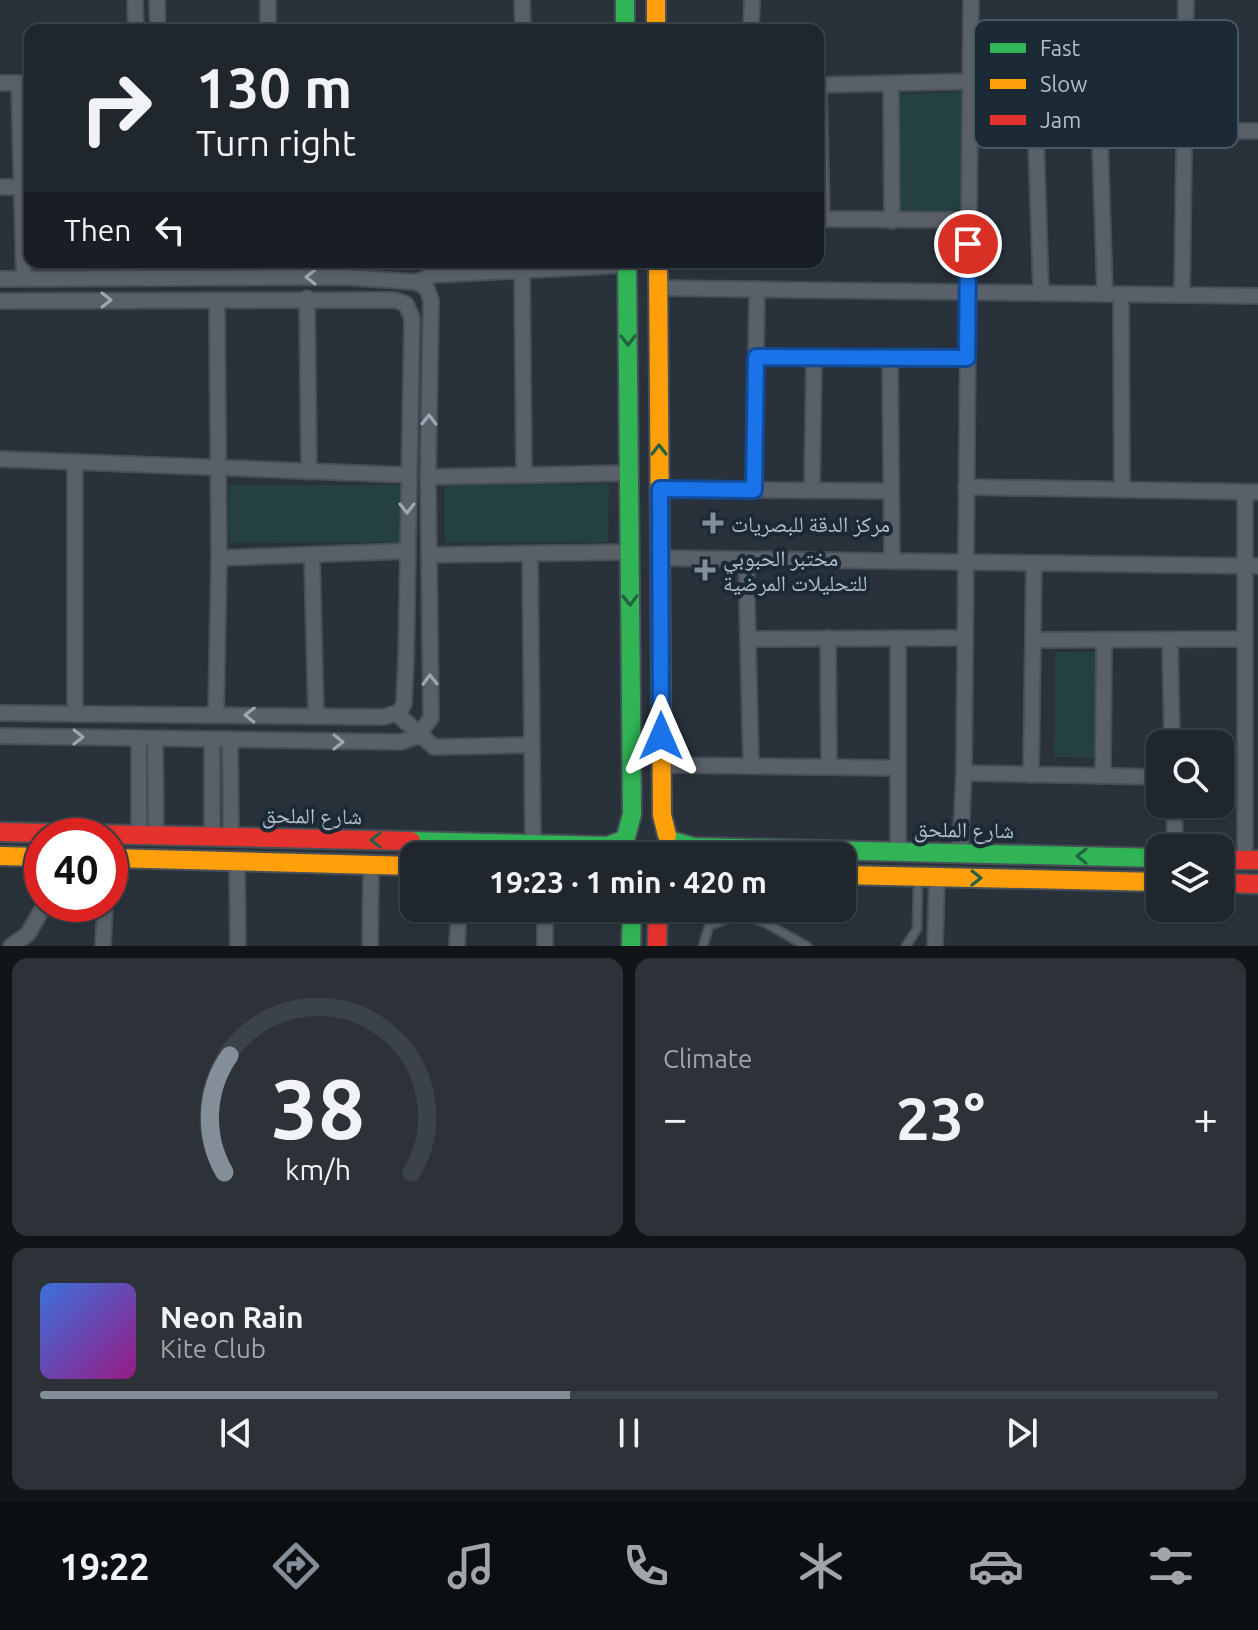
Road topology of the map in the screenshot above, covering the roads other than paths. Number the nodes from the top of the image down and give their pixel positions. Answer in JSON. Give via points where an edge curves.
{"nodes":[{"id":1,"x":135,"y":0,"type":"edge"},
{"id":2,"x":157,"y":0,"type":"edge"},
{"id":3,"x":268,"y":0,"type":"edge"},
{"id":4,"x":522,"y":0,"type":"edge"},
{"id":5,"x":625,"y":0,"type":"edge"},
{"id":6,"x":656,"y":0,"type":"edge"},
{"id":7,"x":752,"y":0,"type":"edge"},
{"id":8,"x":971,"y":0,"type":"edge"},
{"id":9,"x":1186,"y":0,"type":"edge"},
{"id":10,"x":1186,"y":20,"type":"edge"},
{"id":11,"x":136,"y":24,"type":"edge"},
{"id":12,"x":158,"y":24,"type":"edge"},
{"id":13,"x":268,"y":24,"type":"edge"},
{"id":14,"x":523,"y":24,"type":"edge"},
{"id":15,"x":625,"y":24,"type":"edge"},
{"id":16,"x":656,"y":24,"type":"edge"},
{"id":17,"x":751,"y":24,"type":"edge"},
{"id":18,"x":0,"y":83,"type":"edge"},
{"id":19,"x":24,"y":83,"type":"edge"},
{"id":20,"x":970,"y":83,"type":"junction"},
{"id":21,"x":974,"y":83,"type":"edge"},
{"id":22,"x":824,"y":85,"type":"edge"},
{"id":23,"x":891,"y":85,"type":"junction"},
{"id":24,"x":24,"y":118,"type":"edge"},
{"id":25,"x":1036,"y":148,"type":"edge"},
{"id":26,"x":1100,"y":148,"type":"edge"},
{"id":27,"x":1183,"y":148,"type":"edge"},
{"id":28,"x":0,"y":187,"type":"edge"},
{"id":29,"x":22,"y":187,"type":"junction"},
{"id":30,"x":824,"y":219,"type":"edge"},
{"id":31,"x":968,"y":220,"type":"junction"},
{"id":32,"x":892,"y":221,"type":"junction"},
{"id":33,"x":141,"y":268,"type":"edge"},
{"id":34,"x":162,"y":268,"type":"edge"},
{"id":35,"x":243,"y":268,"type":"edge"},
{"id":36,"x":433,"y":268,"type":"edge"},
{"id":37,"x":552,"y":268,"type":"edge"},
{"id":38,"x":627,"y":268,"type":"edge"},
{"id":39,"x":658,"y":268,"type":"edge"},
{"id":40,"x":342,"y":270,"type":"edge"},
{"id":41,"x":522,"y":270,"type":"junction"},
{"id":42,"x":24,"y":278,"type":"junction"},
{"id":43,"x":65,"y":278,"type":"junction"},
{"id":44,"x":142,"y":278,"type":"junction"},
{"id":45,"x":163,"y":278,"type":"junction"},
{"id":46,"x":243,"y":278,"type":"junction"},
{"id":47,"x":0,"y":279,"type":"edge"},
{"id":48,"x":417,"y":282,"type":"junction"},
{"id":49,"x":658,"y":288,"type":"junction"},
{"id":50,"x":757,"y":289,"type":"junction"},
{"id":51,"x":967,"y":292,"type":"junction"},
{"id":52,"x":1041,"y":293,"type":"junction"},
{"id":53,"x":1105,"y":294,"type":"junction"},
{"id":54,"x":1121,"y":294,"type":"junction"},
{"id":55,"x":1182,"y":295,"type":"junction"},
{"id":56,"x":1258,"y":296,"type":"edge"},
{"id":57,"x":307,"y":298,"type":"junction"},
{"id":58,"x":64,"y":300,"type":"junction"},
{"id":59,"x":217,"y":300,"type":"junction"},
{"id":60,"x":0,"y":301,"type":"edge"},
{"id":61,"x":406,"y":304,"type":"junction"},
{"id":62,"x":756,"y":357,"type":"junction"},
{"id":63,"x":814,"y":358,"type":"junction"},
{"id":64,"x":890,"y":358,"type":"junction"},
{"id":65,"x":967,"y":358,"type":"junction"},
{"id":66,"x":0,"y":459,"type":"edge"},
{"id":67,"x":75,"y":462,"type":"junction"},
{"id":68,"x":219,"y":468,"type":"junction"},
{"id":69,"x":309,"y":472,"type":"junction"},
{"id":70,"x":629,"y":473,"type":"junction"},
{"id":71,"x":524,"y":474,"type":"junction"},
{"id":72,"x":408,"y":475,"type":"junction"},
{"id":73,"x":428,"y":477,"type":"junction"},
{"id":74,"x":966,"y":487,"type":"junction"},
{"id":75,"x":660,"y":489,"type":"junction"},
{"id":76,"x":754,"y":490,"type":"junction"},
{"id":77,"x":812,"y":490,"type":"junction"},
{"id":78,"x":1122,"y":490,"type":"junction"},
{"id":79,"x":891,"y":491,"type":"junction"},
{"id":80,"x":1251,"y":492,"type":"edge"},
{"id":81,"x":407,"y":551,"type":"junction"},
{"id":82,"x":630,"y":552,"type":"junction"},
{"id":83,"x":530,"y":554,"type":"junction"},
{"id":84,"x":429,"y":555,"type":"junction"},
{"id":85,"x":312,"y":557,"type":"junction"},
{"id":86,"x":219,"y":558,"type":"junction"},
{"id":87,"x":660,"y":558,"type":"junction"},
{"id":88,"x":746,"y":559,"type":"junction"},
{"id":89,"x":892,"y":561,"type":"junction"},
{"id":90,"x":965,"y":562,"type":"junction"},
{"id":91,"x":1034,"y":563,"type":"junction"},
{"id":92,"x":1252,"y":566,"type":"edge"},
{"id":93,"x":828,"y":638,"type":"junction"},
{"id":94,"x":898,"y":638,"type":"junction"},
{"id":95,"x":964,"y":638,"type":"junction"},
{"id":96,"x":748,"y":639,"type":"junction"},
{"id":97,"x":1245,"y":639,"type":"junction"},
{"id":98,"x":1033,"y":640,"type":"junction"},
{"id":99,"x":1104,"y":640,"type":"junction"},
{"id":100,"x":1170,"y":640,"type":"junction"},
{"id":101,"x":0,"y":713,"type":"edge"},
{"id":102,"x":40,"y":713,"type":"junction"},
{"id":103,"x":75,"y":714,"type":"junction"},
{"id":104,"x":397,"y":714,"type":"junction"},
{"id":105,"x":216,"y":715,"type":"junction"},
{"id":106,"x":316,"y":716,"type":"junction"},
{"id":107,"x":1172,"y":730,"type":"edge"},
{"id":108,"x":0,"y":736,"type":"edge"},
{"id":109,"x":418,"y":736,"type":"junction"},
{"id":110,"x":39,"y":737,"type":"junction"},
{"id":111,"x":139,"y":738,"type":"junction"},
{"id":112,"x":155,"y":738,"type":"junction"},
{"id":113,"x":212,"y":739,"type":"junction"},
{"id":114,"x":230,"y":740,"type":"junction"},
{"id":115,"x":532,"y":745,"type":"junction"},
{"id":116,"x":662,"y":765,"type":"junction"},
{"id":117,"x":751,"y":766,"type":"junction"},
{"id":118,"x":829,"y":767,"type":"junction"},
{"id":119,"x":898,"y":768,"type":"junction"},
{"id":120,"x":964,"y":773,"type":"junction"},
{"id":121,"x":1031,"y":775,"type":"junction"},
{"id":122,"x":1103,"y":776,"type":"junction"},
{"id":123,"x":1146,"y":777,"type":"edge"},
{"id":124,"x":1251,"y":782,"type":"edge"},
{"id":125,"x":0,"y":832,"type":"edge"},
{"id":126,"x":128,"y":835,"type":"edge"},
{"id":127,"x":148,"y":835,"type":"junction"},
{"id":128,"x":222,"y":837,"type":"junction"},
{"id":129,"x":24,"y":841,"type":"edge"},
{"id":130,"x":444,"y":842,"type":"edge"},
{"id":131,"x":533,"y":842,"type":"edge"},
{"id":132,"x":622,"y":842,"type":"edge"},
{"id":133,"x":626,"y":842,"type":"edge"},
{"id":134,"x":670,"y":842,"type":"edge"},
{"id":135,"x":672,"y":842,"type":"edge"},
{"id":136,"x":24,"y":851,"type":"edge"},
{"id":137,"x":856,"y":851,"type":"edge"},
{"id":138,"x":898,"y":852,"type":"junction"},
{"id":139,"x":960,"y":853,"type":"junction"},
{"id":140,"x":0,"y":856,"type":"edge"},
{"id":141,"x":1146,"y":858,"type":"edge"},
{"id":142,"x":128,"y":859,"type":"edge"},
{"id":143,"x":1251,"y":860,"type":"edge"},
{"id":144,"x":237,"y":862,"type":"junction"},
{"id":145,"x":371,"y":865,"type":"junction"},
{"id":146,"x":400,"y":866,"type":"edge"},
{"id":147,"x":856,"y":875,"type":"edge"},
{"id":148,"x":928,"y":877,"type":"junction"},
{"id":149,"x":1146,"y":882,"type":"edge"},
{"id":150,"x":1234,"y":883,"type":"edge"},
{"id":151,"x":1258,"y":884,"type":"edge"},
{"id":152,"x":35,"y":922,"type":"edge"},
{"id":153,"x":104,"y":922,"type":"edge"},
{"id":154,"x":458,"y":922,"type":"edge"},
{"id":155,"x":545,"y":922,"type":"edge"},
{"id":156,"x":632,"y":922,"type":"edge"},
{"id":157,"x":658,"y":922,"type":"edge"},
{"id":158,"x":11,"y":946,"type":"edge"},
{"id":159,"x":103,"y":946,"type":"edge"},
{"id":160,"x":238,"y":946,"type":"edge"},
{"id":161,"x":370,"y":946,"type":"edge"},
{"id":162,"x":457,"y":946,"type":"edge"},
{"id":163,"x":545,"y":946,"type":"edge"},
{"id":164,"x":631,"y":946,"type":"edge"},
{"id":165,"x":657,"y":946,"type":"edge"},
{"id":166,"x":703,"y":946,"type":"edge"},
{"id":167,"x":807,"y":946,"type":"edge"},
{"id":168,"x":906,"y":946,"type":"edge"},
{"id":169,"x":935,"y":946,"type":"edge"}],
"edges":[{"from":1,"to":11,"type":"street"},
{"from":2,"to":12,"type":"street"},
{"from":3,"to":13,"type":"street"},
{"from":4,"to":14,"type":"street"},
{"from":5,"to":15,"type":"street"},
{"from":6,"to":16,"type":"street"},
{"from":7,"to":17,"type":"street"},
{"from":8,"to":20,"type":"street"},
{"from":9,"to":10,"type":"street"},
{"from":18,"to":19,"type":"street"},
{"from":20,"to":21,"type":"street"},
{"from":20,"to":23,"type":"street"},
{"from":20,"to":31,"type":"street"},
{"from":22,"to":23,"type":"street"},
{"from":23,"to":32,"type":"street"},
{"from":24,"to":29,"type":"street"},
{"from":25,"to":52,"type":"street"},
{"from":26,"to":53,"type":"street"},
{"from":27,"to":55,"type":"street"},
{"from":28,"to":29,"type":"street"},
{"from":29,"to":42,"type":"street"},
{"from":30,"to":32,"type":"street"},
{"from":31,"to":32,"type":"street"},
{"from":31,"to":51,"type":"street"},
{"from":33,"to":44,"type":"street"},
{"from":34,"to":45,"type":"street"},
{"from":35,"to":46,"type":"street"},
{"from":36,"to":41,"type":"street"},
{"from":36,"to":48,"type":"street"},
{"from":37,"to":41,"type":"street"},
{"from":38,"to":70,"type":"street","one_way":true},
{"from":39,"to":49,"type":"street"},
{"from":40,"to":46,"type":"street","one_way":true},
{"from":40,"to":48,"type":"street"},
{"from":41,"to":71,"type":"street"},
{"from":42,"to":43,"type":"street"},
{"from":42,"to":47,"type":"street"},
{"from":43,"to":44,"type":"street"},
{"from":43,"to":58,"type":"street"},
{"from":44,"to":45,"type":"street"},
{"from":45,"to":46,"type":"street"},
{"from":48,"to":61,"type":"street"},
{"from":73,"to":48,"type":"street","one_way":true,"via":[[431,300]]},
{"from":49,"to":50,"type":"street"},
{"from":75,"to":49,"type":"street","one_way":true},
{"from":50,"to":51,"type":"street"},
{"from":50,"to":62,"type":"street"},
{"from":51,"to":52,"type":"street"},
{"from":51,"to":65,"type":"street"},
{"from":52,"to":53,"type":"street"},
{"from":53,"to":54,"type":"street"},
{"from":54,"to":55,"type":"street"},
{"from":54,"to":78,"type":"street"},
{"from":55,"to":56,"type":"street"},
{"from":57,"to":59,"type":"street"},
{"from":57,"to":61,"type":"street"},
{"from":57,"to":69,"type":"street"},
{"from":58,"to":59,"type":"street","one_way":true},
{"from":58,"to":60,"type":"street"},
{"from":59,"to":68,"type":"street"},
{"from":61,"to":72,"type":"street","via":[[412,318]]},
{"from":62,"to":63,"type":"street"},
{"from":62,"to":76,"type":"street"},
{"from":63,"to":64,"type":"street"},
{"from":63,"to":77,"type":"street"},
{"from":64,"to":65,"type":"street"},
{"from":64,"to":79,"type":"street"},
{"from":65,"to":74,"type":"street"},
{"from":66,"to":67,"type":"street"},
{"from":67,"to":68,"type":"street"},
{"from":67,"to":103,"type":"street"},
{"from":68,"to":69,"type":"street"},
{"from":68,"to":86,"type":"street"},
{"from":69,"to":72,"type":"street"},
{"from":70,"to":71,"type":"street"},
{"from":70,"to":82,"type":"street"},
{"from":71,"to":73,"type":"street"},
{"from":72,"to":81,"type":"street","one_way":true},
{"from":73,"to":84,"type":"street"},
{"from":74,"to":78,"type":"street"},
{"from":74,"to":90,"type":"street"},
{"from":75,"to":76,"type":"street"},
{"from":75,"to":87,"type":"street"},
{"from":76,"to":77,"type":"street"},
{"from":77,"to":79,"type":"street"},
{"from":78,"to":80,"type":"street"},
{"from":79,"to":89,"type":"street"},
{"from":80,"to":92,"type":"street"},
{"from":81,"to":85,"type":"street"},
{"from":81,"to":104,"type":"street","via":[[404,704]]},
{"from":82,"to":83,"type":"street"},
{"from":82,"to":132,"type":"street","one_way":true,"via":[[632,814]]},
{"from":83,"to":84,"type":"street"},
{"from":83,"to":115,"type":"street"},
{"from":109,"to":84,"type":"street","one_way":true,"via":[[431,718]]},
{"from":85,"to":86,"type":"street"},
{"from":85,"to":106,"type":"street"},
{"from":86,"to":105,"type":"street"},
{"from":87,"to":88,"type":"street"},
{"from":87,"to":116,"type":"street"},
{"from":88,"to":89,"type":"street"},
{"from":88,"to":96,"type":"street"},
{"from":89,"to":90,"type":"street"},
{"from":90,"to":91,"type":"street"},
{"from":90,"to":95,"type":"street"},
{"from":91,"to":92,"type":"street"},
{"from":91,"to":98,"type":"street"},
{"from":92,"to":97,"type":"street"},
{"from":93,"to":94,"type":"street"},
{"from":93,"to":96,"type":"street"},
{"from":93,"to":118,"type":"street"},
{"from":94,"to":95,"type":"street"},
{"from":94,"to":119,"type":"street"},
{"from":95,"to":120,"type":"street"},
{"from":96,"to":117,"type":"street"},
{"from":97,"to":100,"type":"street"},
{"from":97,"to":124,"type":"street"},
{"from":98,"to":99,"type":"street"},
{"from":98,"to":121,"type":"street"},
{"from":99,"to":100,"type":"street"},
{"from":99,"to":122,"type":"street"},
{"from":100,"to":107,"type":"street"},
{"from":101,"to":102,"type":"street"},
{"from":102,"to":103,"type":"street"},
{"from":102,"to":110,"type":"street"},
{"from":103,"to":105,"type":"street"},
{"from":104,"to":106,"type":"street"},
{"from":104,"to":109,"type":"street"},
{"from":106,"to":105,"type":"street","one_way":true},
{"from":108,"to":110,"type":"street"},
{"from":114,"to":109,"type":"street","one_way":true,"via":[[401,742]]},
{"from":109,"to":115,"type":"street","via":[[434,747]]},
{"from":110,"to":111,"type":"street","one_way":true},
{"from":111,"to":112,"type":"street"},
{"from":111,"to":127,"type":"street"},
{"from":112,"to":113,"type":"street"},
{"from":112,"to":127,"type":"street"},
{"from":113,"to":114,"type":"street"},
{"from":113,"to":128,"type":"street"},
{"from":114,"to":128,"type":"street"},
{"from":115,"to":131,"type":"street"},
{"from":116,"to":117,"type":"street"},
{"from":116,"to":135,"type":"street","via":[[662,822]]},
{"from":117,"to":118,"type":"street"},
{"from":118,"to":119,"type":"street"},
{"from":119,"to":138,"type":"street"},
{"from":120,"to":121,"type":"street"},
{"from":120,"to":139,"type":"street"},
{"from":121,"to":122,"type":"street"},
{"from":122,"to":123,"type":"street"},
{"from":124,"to":143,"type":"street"},
{"from":125,"to":129,"type":"street","name":"شارع الملحق"},
{"from":126,"to":127,"type":"street","name":"شارع الملحق"},
{"from":127,"to":128,"type":"street","name":"شارع الملحق"},
{"from":130,"to":128,"type":"street","name":"شارع الملحق","one_way":true},
{"from":133,"to":134,"type":"street","name":"شارع الملحق","via":[[650,829]]},
{"from":136,"to":140,"type":"street","name":"شارع الملحق"},
{"from":137,"to":138,"type":"street","name":"شارع الملحق"},
{"from":138,"to":139,"type":"street","name":"شارع الملحق"},
{"from":141,"to":139,"type":"street","name":"شارع الملحق","one_way":true},
{"from":142,"to":144,"type":"street"},
{"from":144,"to":145,"type":"street"},
{"from":144,"to":160,"type":"street"},
{"from":145,"to":146,"type":"street"},
{"from":145,"to":161,"type":"street"},
{"from":147,"to":148,"type":"street"},
{"from":148,"to":149,"type":"street","one_way":true},
{"from":148,"to":168,"type":"lane","via":[[917,929]]},
{"from":148,"to":169,"type":"street"},
{"from":150,"to":151,"type":"street"},
{"from":152,"to":158,"type":"street"},
{"from":153,"to":159,"type":"street"},
{"from":154,"to":162,"type":"street"},
{"from":155,"to":163,"type":"street"},
{"from":156,"to":164,"type":"street"},
{"from":157,"to":165,"type":"street"},
{"from":166,"to":167,"type":"lane","via":[[709,926],[731,916],[754,916]]}]}
